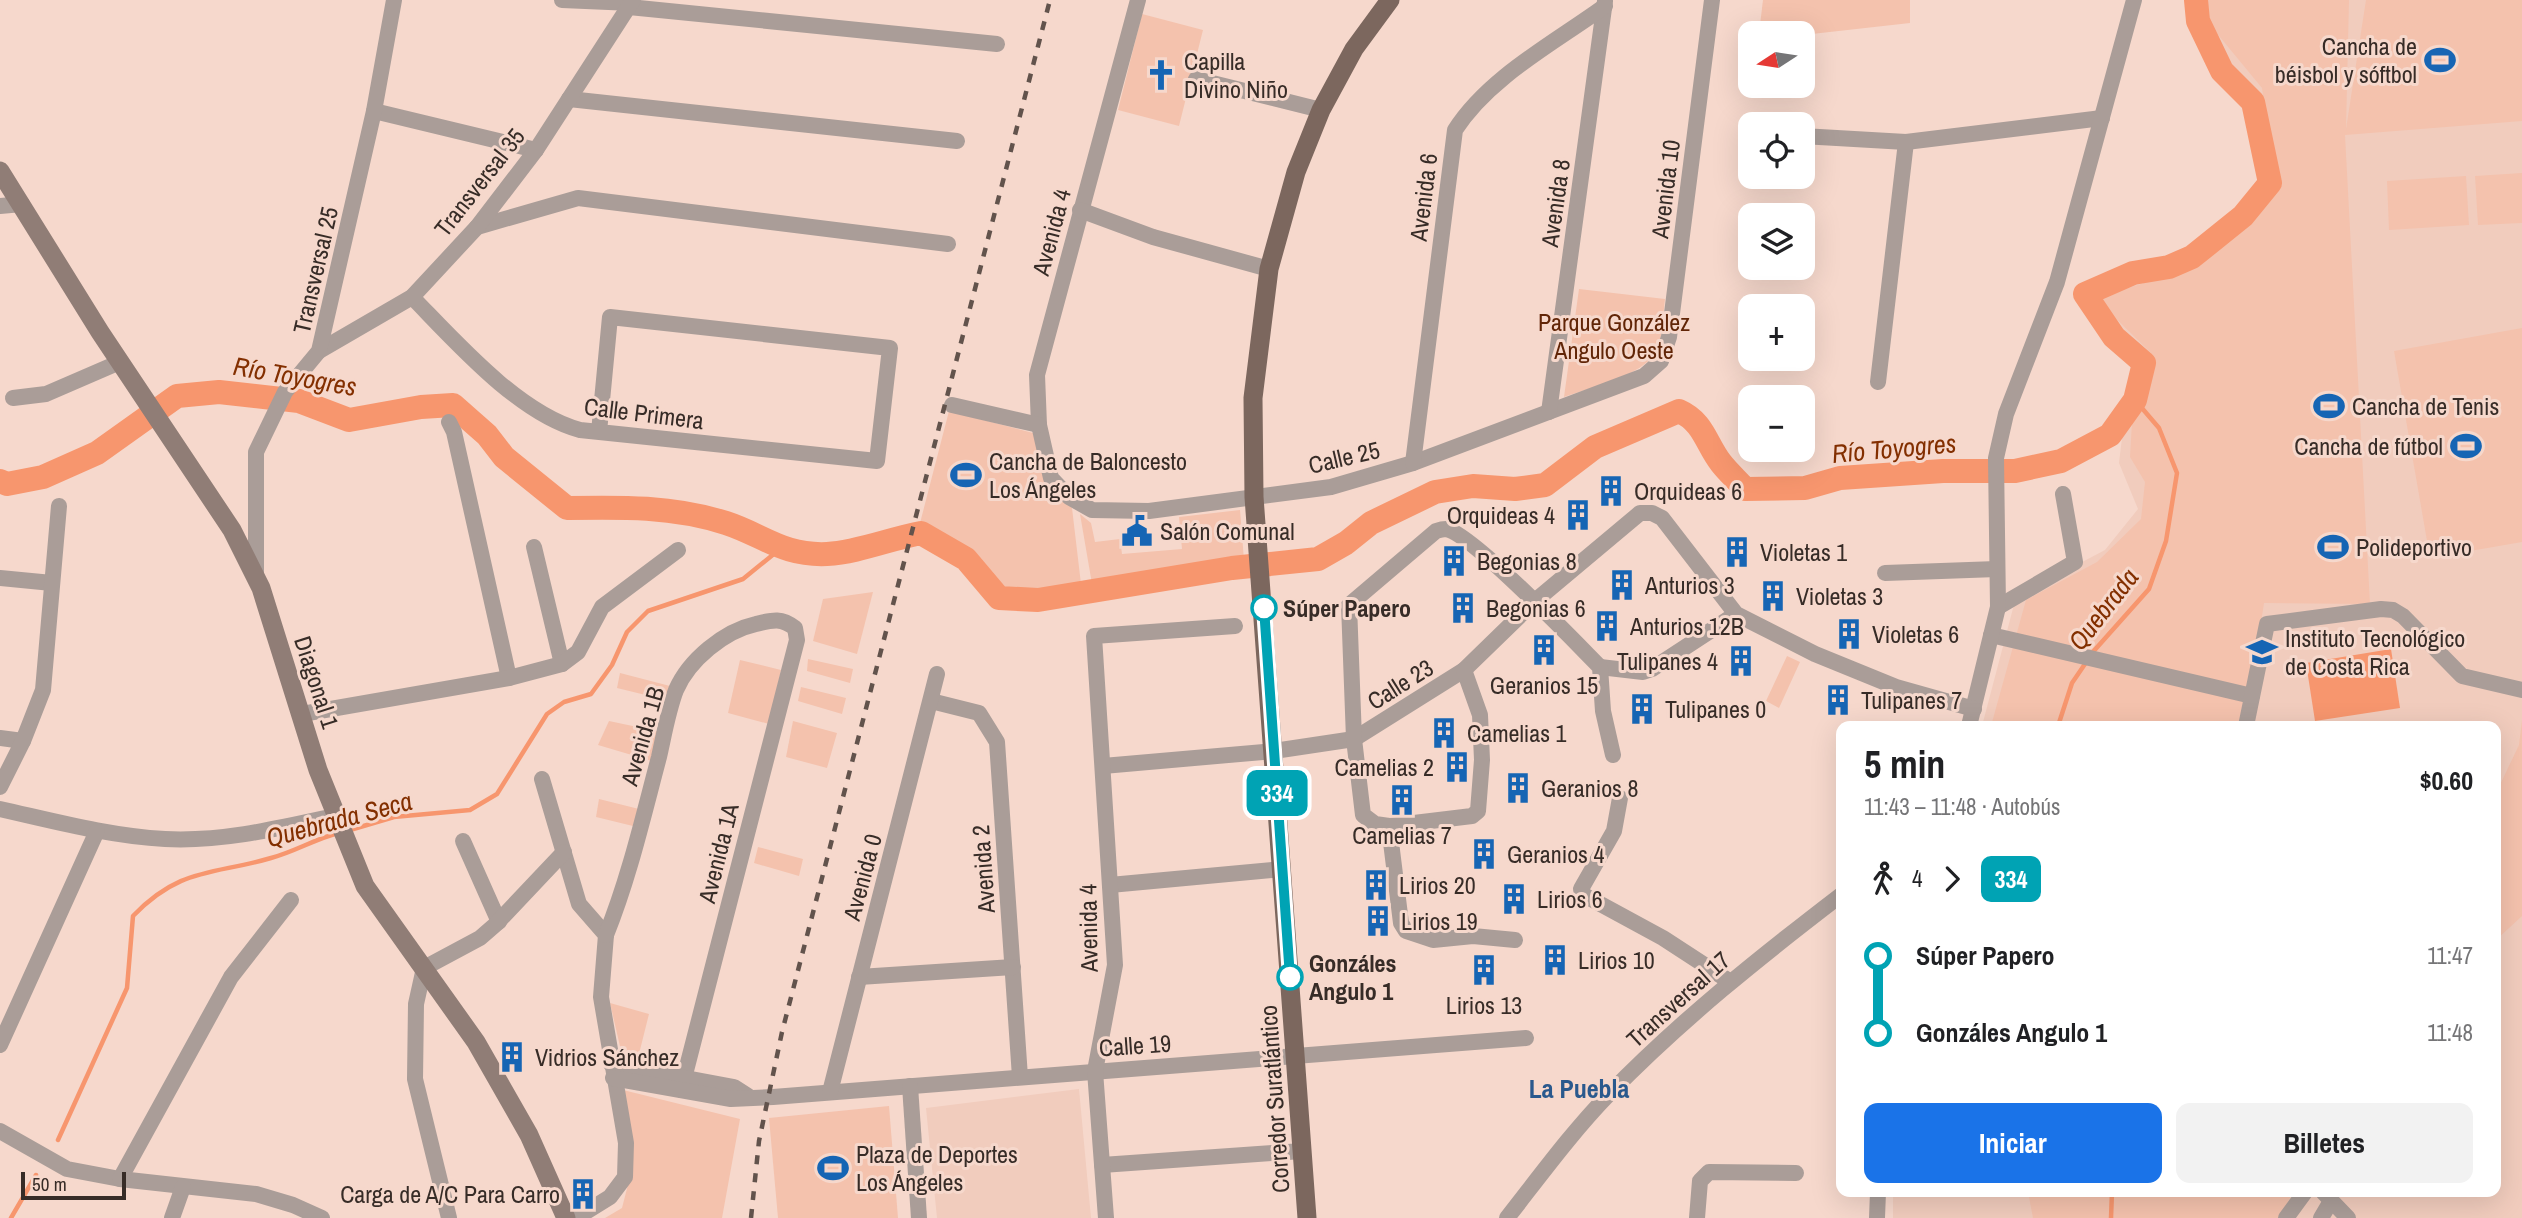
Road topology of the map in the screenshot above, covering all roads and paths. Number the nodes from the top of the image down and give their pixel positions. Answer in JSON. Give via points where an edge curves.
{"nodes":[{"id":1,"x":394,"y":0,"type":"edge"},
{"id":2,"x":562,"y":0,"type":"edge"},
{"id":3,"x":1138,"y":0,"type":"edge"},
{"id":4,"x":1712,"y":0,"type":"edge"},
{"id":5,"x":2134,"y":0,"type":"edge"},
{"id":6,"x":1387,"y":1,"type":"edge"},
{"id":7,"x":631,"y":3,"type":"edge"},
{"id":8,"x":1605,"y":3,"type":"edge"},
{"id":9,"x":997,"y":44,"type":"dead end"},
{"id":10,"x":1196,"y":79,"type":"dead end"},
{"id":11,"x":569,"y":99,"type":"junction"},
{"id":12,"x":1321,"y":110,"type":"junction"},
{"id":13,"x":374,"y":111,"type":"junction"},
{"id":14,"x":2102,"y":118,"type":"junction"},
{"id":15,"x":1815,"y":137,"type":"edge"},
{"id":16,"x":957,"y":141,"type":"dead end"},
{"id":17,"x":1906,"y":142,"type":"junction"},
{"id":18,"x":536,"y":150,"type":"junction"},
{"id":19,"x":0,"y":171,"type":"edge"},
{"id":20,"x":22,"y":204,"type":"junction"},
{"id":21,"x":0,"y":206,"type":"edge"},
{"id":22,"x":1080,"y":210,"type":"junction"},
{"id":23,"x":477,"y":227,"type":"junction"},
{"id":24,"x":948,"y":244,"type":"dead end"},
{"id":25,"x":1269,"y":269,"type":"junction"},
{"id":26,"x":412,"y":297,"type":"junction"},
{"id":27,"x":319,"y":351,"type":"junction"},
{"id":28,"x":120,"y":362,"type":"junction"},
{"id":29,"x":1644,"y":376,"type":"joint"},
{"id":30,"x":1878,"y":383,"type":"dead end"},
{"id":31,"x":13,"y":398,"type":"dead end"},
{"id":32,"x":952,"y":405,"type":"dead end"},
{"id":33,"x":1549,"y":412,"type":"junction"},
{"id":34,"x":449,"y":422,"type":"dead end"},
{"id":35,"x":1039,"y":425,"type":"junction"},
{"id":36,"x":599,"y":432,"type":"junction"},
{"id":37,"x":1413,"y":463,"type":"junction"},
{"id":38,"x":1051,"y":478,"type":"joint"},
{"id":39,"x":2063,"y":494,"type":"dead end"},
{"id":40,"x":1254,"y":497,"type":"junction"},
{"id":41,"x":59,"y":506,"type":"dead end"},
{"id":42,"x":534,"y":547,"type":"dead end"},
{"id":43,"x":678,"y":550,"type":"dead end"},
{"id":44,"x":1997,"y":569,"type":"junction"},
{"id":45,"x":1885,"y":573,"type":"dead end"},
{"id":46,"x":256,"y":576,"type":"junction"},
{"id":47,"x":0,"y":578,"type":"edge"},
{"id":48,"x":52,"y":583,"type":"junction"},
{"id":49,"x":1535,"y":601,"type":"junction"},
{"id":50,"x":1998,"y":607,"type":"junction"},
{"id":51,"x":1736,"y":614,"type":"junction"},
{"id":52,"x":1235,"y":626,"type":"dead end"},
{"id":53,"x":795,"y":628,"type":"joint"},
{"id":54,"x":1991,"y":635,"type":"junction"},
{"id":55,"x":562,"y":664,"type":"junction"},
{"id":56,"x":1600,"y":667,"type":"junction"},
{"id":57,"x":1464,"y":670,"type":"junction"},
{"id":58,"x":937,"y":674,"type":"dead end"},
{"id":59,"x":509,"y":678,"type":"junction"},
{"id":60,"x":2522,"y":690,"type":"edge"},
{"id":61,"x":2252,"y":696,"type":"junction"},
{"id":62,"x":931,"y":701,"type":"junction"},
{"id":63,"x":1974,"y":709,"type":"junction"},
{"id":64,"x":302,"y":714,"type":"junction"},
{"id":65,"x":1966,"y":721,"type":"edge"},
{"id":66,"x":1970,"y":721,"type":"edge"},
{"id":67,"x":2247,"y":721,"type":"edge"},
{"id":68,"x":0,"y":738,"type":"edge"},
{"id":69,"x":1354,"y":739,"type":"junction"},
{"id":70,"x":23,"y":741,"type":"junction"},
{"id":71,"x":1274,"y":751,"type":"junction"},
{"id":72,"x":1613,"y":755,"type":"dead end"},
{"id":73,"x":1104,"y":766,"type":"junction"},
{"id":74,"x":542,"y":779,"type":"dead end"},
{"id":75,"x":0,"y":787,"type":"edge"},
{"id":76,"x":1620,"y":798,"type":"dead end"},
{"id":77,"x":0,"y":809,"type":"edge"},
{"id":78,"x":337,"y":820,"type":"junction"},
{"id":79,"x":1389,"y":826,"type":"junction"},
{"id":80,"x":97,"y":831,"type":"junction"},
{"id":81,"x":463,"y":841,"type":"dead end"},
{"id":82,"x":564,"y":852,"type":"junction"},
{"id":83,"x":1282,"y":869,"type":"junction"},
{"id":84,"x":1110,"y":885,"type":"junction"},
{"id":85,"x":1836,"y":899,"type":"edge"},
{"id":86,"x":291,"y":900,"type":"dead end"},
{"id":87,"x":499,"y":922,"type":"junction"},
{"id":88,"x":606,"y":935,"type":"junction"},
{"id":89,"x":1514,"y":940,"type":"dead end"},
{"id":90,"x":1013,"y":967,"type":"junction"},
{"id":91,"x":424,"y":968,"type":"junction"},
{"id":92,"x":859,"y":977,"type":"junction"},
{"id":93,"x":1729,"y":981,"type":"junction"},
{"id":94,"x":1526,"y":1038,"type":"dead end"},
{"id":95,"x":0,"y":1045,"type":"edge"},
{"id":96,"x":1296,"y":1056,"type":"junction"},
{"id":97,"x":612,"y":1071,"type":"junction"},
{"id":98,"x":1095,"y":1071,"type":"junction"},
{"id":99,"x":1020,"y":1077,"type":"junction"},
{"id":100,"x":682,"y":1084,"type":"junction"},
{"id":101,"x":910,"y":1086,"type":"junction"},
{"id":102,"x":830,"y":1092,"type":"junction"},
{"id":103,"x":0,"y":1131,"type":"edge"},
{"id":104,"x":1302,"y":1151,"type":"junction"},
{"id":105,"x":1102,"y":1165,"type":"junction"},
{"id":106,"x":1796,"y":1173,"type":"dead end"},
{"id":107,"x":120,"y":1179,"type":"junction"},
{"id":108,"x":183,"y":1186,"type":"junction"},
{"id":109,"x":1878,"y":1197,"type":"edge"},
{"id":110,"x":2301,"y":1197,"type":"edge"},
{"id":111,"x":2327,"y":1197,"type":"edge"},
{"id":112,"x":2328,"y":1197,"type":"edge"},
{"id":113,"x":172,"y":1218,"type":"edge"},
{"id":114,"x":322,"y":1218,"type":"edge"},
{"id":115,"x":449,"y":1218,"type":"edge"},
{"id":116,"x":566,"y":1218,"type":"edge"},
{"id":117,"x":576,"y":1218,"type":"edge"},
{"id":118,"x":919,"y":1218,"type":"edge"},
{"id":119,"x":1106,"y":1218,"type":"edge"},
{"id":120,"x":1307,"y":1218,"type":"edge"},
{"id":121,"x":1507,"y":1218,"type":"edge"},
{"id":122,"x":1697,"y":1218,"type":"edge"},
{"id":123,"x":1877,"y":1218,"type":"edge"},
{"id":124,"x":2286,"y":1218,"type":"edge"},
{"id":125,"x":2321,"y":1218,"type":"edge"},
{"id":126,"x":2348,"y":1218,"type":"edge"}],
"edges":[{"from":1,"to":13,"type":"street","name":"Transversal 25"},
{"from":2,"to":7,"type":"street"},
{"from":3,"to":22,"type":"street","name":"Avenida 4"},
{"from":4,"to":29,"type":"street","name":"Avenida 10","via":[[1669,337],[1661,361]]},
{"from":5,"to":14,"type":"street"},
{"from":6,"to":12,"type":"main road","name":"Corredor Suratlántico","via":[[1353,49]]},
{"from":7,"to":9,"type":"street"},
{"from":7,"to":11,"type":"street","name":"Transversal 35"},
{"from":8,"to":33,"type":"street","name":"Avenida 8"},
{"from":8,"to":37,"type":"street","name":"Avenida 6","via":[[1503,80],[1455,130]]},
{"from":10,"to":12,"type":"street"},
{"from":11,"to":16,"type":"street"},
{"from":11,"to":18,"type":"street","name":"Transversal 35"},
{"from":12,"to":25,"type":"main road","name":"Corredor Suratlántico","via":[[1296,172]]},
{"from":13,"to":18,"type":"street"},
{"from":13,"to":27,"type":"street","name":"Transversal 25"},
{"from":14,"to":17,"type":"street"},
{"from":14,"to":44,"type":"street","via":[[2057,282],[2006,414],[1996,458]]},
{"from":15,"to":17,"type":"street"},
{"from":17,"to":30,"type":"street"},
{"from":18,"to":23,"type":"street","name":"Transversal 35"},
{"from":19,"to":20,"type":"main road","name":"Diagonal 1"},
{"from":20,"to":21,"type":"street"},
{"from":20,"to":28,"type":"main road","name":"Diagonal 1"},
{"from":22,"to":25,"type":"street","via":[[1153,237]]},
{"from":22,"to":35,"type":"street","name":"Avenida 4","via":[[1037,375]]},
{"from":23,"to":24,"type":"street","via":[[578,198]]},
{"from":23,"to":26,"type":"street","name":"Transversal 35"},
{"from":25,"to":40,"type":"main road","name":"Corredor Suratlántico","via":[[1253,398]]},
{"from":26,"to":27,"type":"street","name":"Transversal 35"},
{"from":26,"to":36,"type":"street","name":"Calle Primera","via":[[470,356],[542,415],[558,424]]},
{"from":27,"to":46,"type":"street","name":"Transversal 25","via":[[285,392],[257,452]]},
{"from":28,"to":31,"type":"street","via":[[46,394]]},
{"from":28,"to":46,"type":"main road","name":"Diagonal 1","via":[[232,530]]},
{"from":29,"to":33,"type":"street","name":"Calle 25"},
{"from":32,"to":35,"type":"street"},
{"from":33,"to":37,"type":"street","name":"Calle 25"},
{"from":34,"to":59,"type":"street"},
{"from":35,"to":38,"type":"street","name":"Avenida 4"},
{"from":36,"to":36,"type":"street","name":"Calle Primera","via":[[610,317],[890,348],[877,461]]},
{"from":37,"to":40,"type":"street","name":"Calle 25","via":[[1331,487]]},
{"from":38,"to":40,"type":"street","name":"Calle 25","via":[[1069,497],[1092,510],[1149,511]]},
{"from":39,"to":50,"type":"street","via":[[2076,562]]},
{"from":40,"to":71,"type":"main road","name":"Corredor Suratlántico"},
{"from":41,"to":48,"type":"street"},
{"from":42,"to":55,"type":"street"},
{"from":43,"to":55,"type":"street","via":[[602,607],[578,652]]},
{"from":44,"to":45,"type":"street"},
{"from":44,"to":50,"type":"street"},
{"from":46,"to":64,"type":"main road","name":"Diagonal 1"},
{"from":47,"to":48,"type":"street"},
{"from":48,"to":70,"type":"street","via":[[43,690]]},
{"from":49,"to":51,"type":"street","name":"Calle 23","via":[[1640,513],[1652,513],[1662,518]]},
{"from":49,"to":56,"type":"street"},
{"from":49,"to":57,"type":"street","name":"Calle 23"},
{"from":49,"to":69,"type":"street","via":[[1463,538],[1447,529],[1436,530],[1349,605]]},
{"from":50,"to":54,"type":"street"},
{"from":51,"to":56,"type":"street","via":[[1652,669]]},
{"from":51,"to":63,"type":"street","via":[[1815,654],[1896,687]]},
{"from":52,"to":73,"type":"street","name":"Avenida 4","via":[[1094,636]]},
{"from":53,"to":88,"type":"street","name":"Avenida 1B","via":[[778,619],[736,632],[703,654],[677,688],[623,893]]},
{"from":53,"to":100,"type":"street","name":"Avenida 1A","via":[[797,640]]},
{"from":54,"to":61,"type":"street"},
{"from":54,"to":63,"type":"street"},
{"from":55,"to":59,"type":"street"},
{"from":56,"to":72,"type":"street"},
{"from":57,"to":69,"type":"street","name":"Calle 23"},
{"from":57,"to":79,"type":"street","via":[[1480,715],[1480,804],[1472,816]]},
{"from":58,"to":62,"type":"street","name":"Avenida 0"},
{"from":59,"to":64,"type":"street"},
{"from":60,"to":61,"type":"street","via":[[2462,676],[2403,616],[2381,608],[2267,624]]},
{"from":61,"to":67,"type":"street"},
{"from":62,"to":90,"type":"street","name":"Avenida 2","via":[[979,713],[997,742]]},
{"from":62,"to":92,"type":"street","name":"Avenida 0"},
{"from":63,"to":65,"type":"street"},
{"from":63,"to":66,"type":"street"},
{"from":64,"to":78,"type":"main road","name":"Diagonal 1"},
{"from":68,"to":70,"type":"street"},
{"from":69,"to":71,"type":"street","name":"Calle 23"},
{"from":69,"to":79,"type":"street","via":[[1363,815],[1375,824]]},
{"from":70,"to":75,"type":"street"},
{"from":71,"to":73,"type":"street","name":"Calle 23"},
{"from":71,"to":83,"type":"main road","name":"Corredor Suratlántico"},
{"from":73,"to":84,"type":"street","name":"Avenida 4"},
{"from":74,"to":82,"type":"street"},
{"from":76,"to":93,"type":"street","via":[[1614,831],[1582,894]]},
{"from":77,"to":80,"type":"street"},
{"from":78,"to":80,"type":"street","via":[[238,836],[166,839]]},
{"from":78,"to":91,"type":"main road","name":"Diagonal 1","via":[[382,912]]},
{"from":79,"to":89,"type":"street","via":[[1401,923],[1414,936]]},
{"from":80,"to":95,"type":"street"},
{"from":81,"to":87,"type":"street"},
{"from":82,"to":87,"type":"street"},
{"from":82,"to":88,"type":"street","via":[[579,904]]},
{"from":83,"to":84,"type":"street"},
{"from":83,"to":96,"type":"main road","name":"Corredor Suratlántico"},
{"from":84,"to":98,"type":"street","name":"Avenida 4","via":[[1115,965]]},
{"from":85,"to":93,"type":"street","name":"Transversal 17"},
{"from":86,"to":107,"type":"street","via":[[231,977]]},
{"from":87,"to":91,"type":"street","via":[[480,938]]},
{"from":88,"to":97,"type":"street","name":"Avenida 1B","via":[[601,997]]},
{"from":90,"to":92,"type":"street"},
{"from":90,"to":99,"type":"street","name":"Avenida 2"},
{"from":91,"to":115,"type":"street","via":[[415,1004],[415,1079]]},
{"from":91,"to":116,"type":"main road","name":"Diagonal 1","via":[[502,1085]]},
{"from":92,"to":102,"type":"street","name":"Avenida 0"},
{"from":93,"to":121,"type":"street","name":"Transversal 17","via":[[1610,1093]]},
{"from":94,"to":96,"type":"street","name":"Calle 19"},
{"from":96,"to":98,"type":"street","name":"Calle 19"},
{"from":96,"to":104,"type":"main road","name":"Corredor Suratlántico"},
{"from":97,"to":100,"type":"street","name":"Calle 19"},
{"from":97,"to":117,"type":"street","via":[[626,1143],[625,1177],[610,1197]]},
{"from":98,"to":99,"type":"street","name":"Calle 19"},
{"from":98,"to":105,"type":"street","name":"Avenida 4"},
{"from":99,"to":101,"type":"street","name":"Calle 19"},
{"from":100,"to":102,"type":"street","name":"Calle 19","via":[[734,1087],[748,1096]]},
{"from":101,"to":102,"type":"street","name":"Calle 19"},
{"from":101,"to":118,"type":"street"},
{"from":103,"to":107,"type":"street","via":[[67,1169]]},
{"from":104,"to":105,"type":"street"},
{"from":104,"to":120,"type":"main road","name":"Corredor Suratlántico"},
{"from":105,"to":119,"type":"street","name":"Avenida 4"},
{"from":106,"to":122,"type":"street","via":[[1709,1172],[1700,1181]]},
{"from":107,"to":108,"type":"street"},
{"from":108,"to":113,"type":"street"},
{"from":108,"to":114,"type":"street","via":[[275,1199]]},
{"from":109,"to":123,"type":"street"},
{"from":110,"to":124,"type":"street"},
{"from":111,"to":125,"type":"street"},
{"from":112,"to":126,"type":"street"}]}
